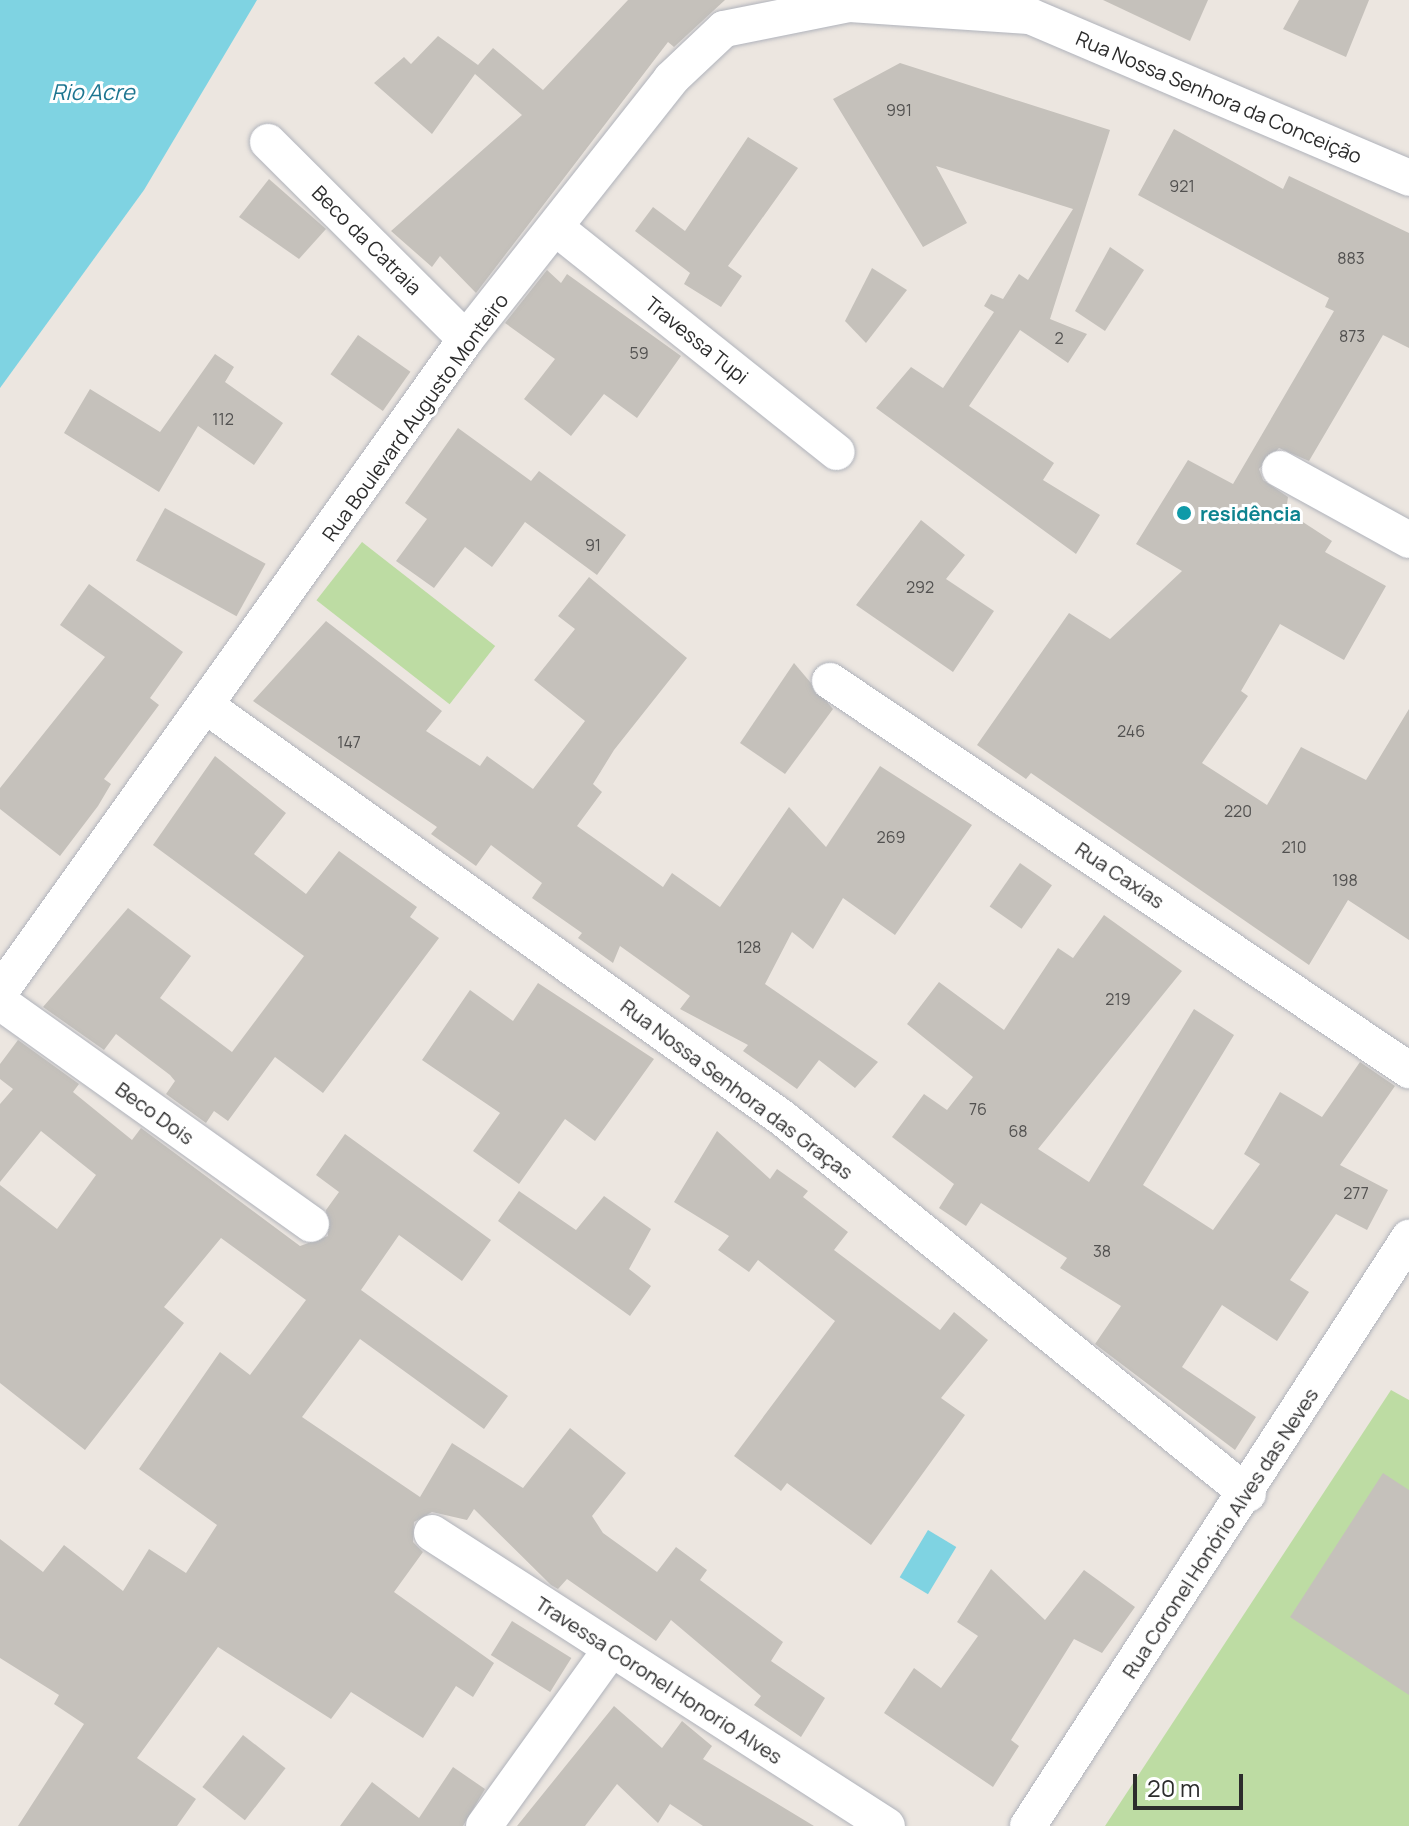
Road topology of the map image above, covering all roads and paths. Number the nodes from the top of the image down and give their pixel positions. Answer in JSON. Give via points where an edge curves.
{"nodes":[{"id":1,"x":1034,"y":8,"type":"edge"},
{"id":2,"x":268,"y":142,"type":"dead end"},
{"id":3,"x":1409,"y":178,"type":"edge"},
{"id":4,"x":556,"y":228,"type":"junction"},
{"id":5,"x":466,"y":339,"type":"junction"},
{"id":6,"x":837,"y":452,"type":"dead end"},
{"id":7,"x":1280,"y":469,"type":"dead end"},
{"id":8,"x":1409,"y":540,"type":"edge"},
{"id":9,"x":830,"y":681,"type":"dead end"},
{"id":10,"x":209,"y":708,"type":"junction"},
{"id":11,"x":0,"y":992,"type":"edge"},
{"id":12,"x":0,"y":1002,"type":"edge"},
{"id":13,"x":1409,"y":1070,"type":"edge"},
{"id":14,"x":311,"y":1224,"type":"dead end"},
{"id":15,"x":1409,"y":1238,"type":"edge"},
{"id":16,"x":1248,"y":1494,"type":"junction"},
{"id":17,"x":432,"y":1533,"type":"dead end"},
{"id":18,"x":611,"y":1649,"type":"junction"},
{"id":19,"x":484,"y":1826,"type":"edge"},
{"id":20,"x":887,"y":1826,"type":"edge"},
{"id":21,"x":1028,"y":1826,"type":"edge"}],
"edges":[{"from":1,"to":3,"type":"street","name":"Rua Nossa Senhora da Conceição"},
{"from":1,"to":4,"type":"street","name":"Rua Boulevard Augusto Monteiro","via":[[849,4],[724,29],[671,79]]},
{"from":2,"to":5,"type":"street","name":"Beco da Catraia"},
{"from":4,"to":5,"type":"street","name":"Rua Boulevard Augusto Monteiro"},
{"from":4,"to":6,"type":"street","name":"Travessa Tupi"},
{"from":5,"to":10,"type":"street","name":"Rua Boulevard Augusto Monteiro"},
{"from":7,"to":8,"type":"street"},
{"from":9,"to":13,"type":"street","name":"Rua Caxias"},
{"from":10,"to":11,"type":"street","name":"Rua Boulevard Augusto Monteiro"},
{"from":10,"to":16,"type":"street","name":"Rua Nossa Senhora das Graças","via":[[781,1117]]},
{"from":12,"to":14,"type":"street","name":"Beco Dois"},
{"from":15,"to":16,"type":"street","name":"Rua Coronel Honório Alves das Neves"},
{"from":16,"to":21,"type":"street","name":"Rua Coronel Honório Alves das Neves"},
{"from":17,"to":18,"type":"street","name":"Travessa Coronel Honorio Alves"},
{"from":18,"to":19,"type":"street"},
{"from":18,"to":20,"type":"street","name":"Travessa Coronel Honorio Alves"}]}
